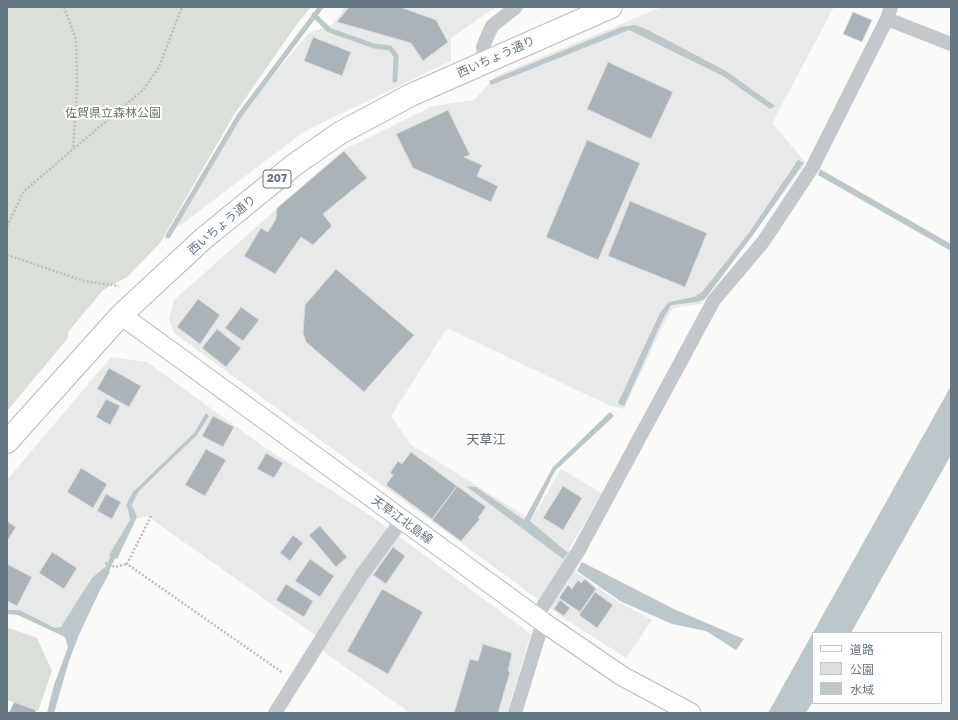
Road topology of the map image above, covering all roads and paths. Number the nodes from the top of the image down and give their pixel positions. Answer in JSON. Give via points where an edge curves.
{"nodes":[{"id":1,"x":64,"y":7,"type":"edge"},
{"id":2,"x":182,"y":7,"type":"edge"},
{"id":3,"x":516,"y":7,"type":"edge"},
{"id":4,"x":611,"y":7,"type":"edge"},
{"id":5,"x":889,"y":13,"type":"edge"},
{"id":6,"x":951,"y":44,"type":"edge"},
{"id":7,"x":485,"y":61,"type":"junction"},
{"id":8,"x":73,"y":150,"type":"junction"},
{"id":9,"x":7,"y":226,"type":"edge"},
{"id":10,"x":7,"y":255,"type":"edge"},
{"id":11,"x":119,"y":286,"type":"dead end"},
{"id":12,"x":122,"y":315,"type":"junction"},
{"id":13,"x":7,"y":442,"type":"edge"},
{"id":14,"x":151,"y":516,"type":"dead end"},
{"id":15,"x":402,"y":520,"type":"junction"},
{"id":16,"x":105,"y":563,"type":"dead end"},
{"id":17,"x":127,"y":564,"type":"junction"},
{"id":18,"x":539,"y":620,"type":"junction"},
{"id":19,"x":295,"y":681,"type":"junction"},
{"id":20,"x":275,"y":713,"type":"edge"},
{"id":21,"x":515,"y":713,"type":"edge"},
{"id":22,"x":691,"y":713,"type":"edge"}],
"edges":[{"from":1,"to":8,"type":"path","via":[[76,40],[77,88]]},
{"from":2,"to":8,"type":"path","via":[[159,67],[143,90]]},
{"from":3,"to":7,"type":"street","via":[[492,26],[484,47]]},
{"from":4,"to":7,"type":"highway","name":"西いちょう通り","number":"207"},
{"from":5,"to":6,"type":"street"},
{"from":5,"to":18,"type":"street","via":[[812,168],[763,242],[714,300]]},
{"from":7,"to":12,"type":"highway","name":"西いちょう通り","number":"207","via":[[411,95],[340,133],[294,165],[203,239]]},
{"from":8,"to":9,"type":"path","via":[[24,191]]},
{"from":10,"to":11,"type":"path","via":[[84,281]]},
{"from":12,"to":13,"type":"highway","name":"西いちょう通り","number":"207"},
{"from":12,"to":15,"type":"street","name":"天草江北島線"},
{"from":14,"to":17,"type":"path"},
{"from":15,"to":18,"type":"street","name":"天草江北島線"},
{"from":15,"to":19,"type":"street","via":[[361,576]]},
{"from":16,"to":17,"type":"path","via":[[115,566]]},
{"from":17,"to":19,"type":"path"},
{"from":18,"to":21,"type":"street"},
{"from":18,"to":22,"type":"street","name":"天草江北島線","via":[[622,676]]},
{"from":19,"to":20,"type":"street"}]}
